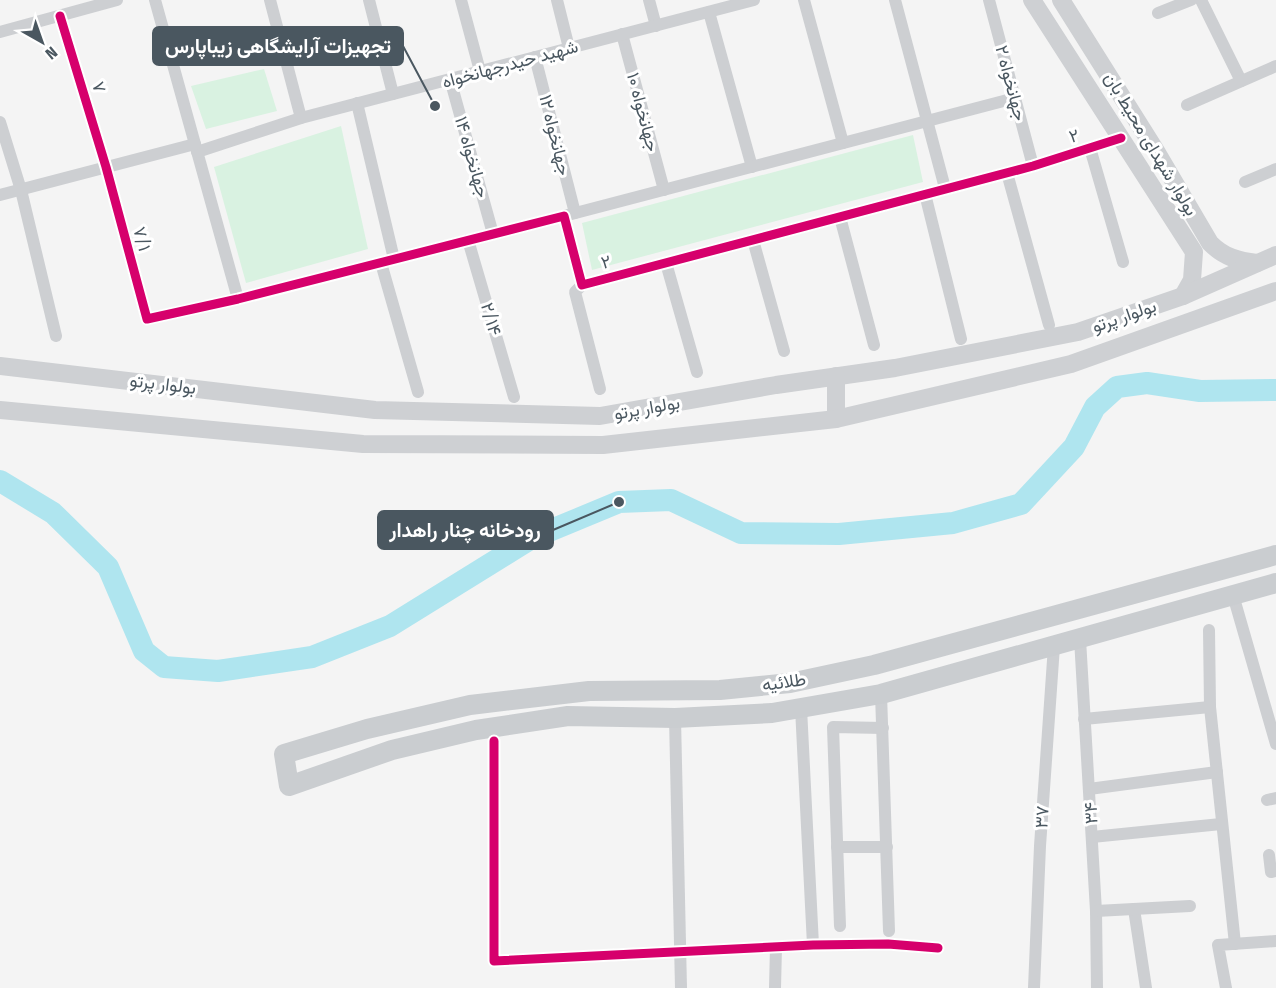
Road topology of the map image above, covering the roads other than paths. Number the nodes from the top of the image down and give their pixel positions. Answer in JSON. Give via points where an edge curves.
{"nodes":[{"id":1,"x":114,"y":0,"type":"edge"},
{"id":2,"x":155,"y":0,"type":"edge"},
{"id":3,"x":270,"y":0,"type":"edge"},
{"id":4,"x":369,"y":0,"type":"edge"},
{"id":5,"x":461,"y":0,"type":"edge"},
{"id":6,"x":557,"y":0,"type":"edge"},
{"id":7,"x":649,"y":0,"type":"edge"},
{"id":8,"x":754,"y":0,"type":"edge"},
{"id":9,"x":804,"y":0,"type":"edge"},
{"id":10,"x":895,"y":0,"type":"edge"},
{"id":11,"x":989,"y":0,"type":"edge"},
{"id":12,"x":1032,"y":0,"type":"edge"},
{"id":13,"x":1060,"y":0,"type":"edge"},
{"id":14,"x":1191,"y":0,"type":"edge"},
{"id":15,"x":1201,"y":0,"type":"edge"},
{"id":16,"x":741,"y":2,"type":"edge"},
{"id":17,"x":709,"y":12,"type":"junction"},
{"id":18,"x":1158,"y":13,"type":"dead end"},
{"id":19,"x":60,"y":16,"type":"junction"},
{"id":20,"x":656,"y":26,"type":"junction"},
{"id":21,"x":0,"y":32,"type":"edge"},
{"id":22,"x":622,"y":34,"type":"junction"},
{"id":23,"x":569,"y":48,"type":"junction"},
{"id":24,"x":535,"y":57,"type":"junction"},
{"id":25,"x":1276,"y":66,"type":"edge"},
{"id":26,"x":480,"y":71,"type":"junction"},
{"id":27,"x":450,"y":79,"type":"junction"},
{"id":28,"x":1241,"y":81,"type":"junction"},
{"id":29,"x":393,"y":94,"type":"junction"},
{"id":30,"x":1015,"y":98,"type":"junction"},
{"id":31,"x":357,"y":103,"type":"junction"},
{"id":32,"x":1187,"y":105,"type":"dead end"},
{"id":33,"x":301,"y":118,"type":"junction"},
{"id":34,"x":928,"y":120,"type":"junction"},
{"id":35,"x":0,"y":122,"type":"edge"},
{"id":36,"x":1121,"y":138,"type":"junction"},
{"id":37,"x":843,"y":143,"type":"junction"},
{"id":38,"x":196,"y":148,"type":"junction"},
{"id":39,"x":1090,"y":148,"type":"junction"},
{"id":40,"x":752,"y":166,"type":"junction"},
{"id":41,"x":1032,"y":166,"type":"junction"},
{"id":42,"x":106,"y":167,"type":"junction"},
{"id":43,"x":1276,"y":168,"type":"edge"},
{"id":44,"x":1006,"y":173,"type":"junction"},
{"id":45,"x":1245,"y":182,"type":"dead end"},
{"id":46,"x":945,"y":189,"type":"junction"},
{"id":47,"x":21,"y":190,"type":"junction"},
{"id":48,"x":664,"y":190,"type":"junction"},
{"id":49,"x":925,"y":194,"type":"junction"},
{"id":50,"x":0,"y":195,"type":"edge"},
{"id":51,"x":569,"y":215,"type":"junction"},
{"id":52,"x":840,"y":217,"type":"junction"},
{"id":53,"x":493,"y":234,"type":"junction"},
{"id":54,"x":468,"y":240,"type":"junction"},
{"id":55,"x":753,"y":240,"type":"junction"},
{"id":56,"x":1213,"y":247,"type":"junction"},
{"id":57,"x":1276,"y":255,"type":"edge"},
{"id":58,"x":1194,"y":258,"type":"junction"},
{"id":59,"x":394,"y":259,"type":"junction"},
{"id":60,"x":381,"y":262,"type":"junction"},
{"id":61,"x":1123,"y":262,"type":"dead end"},
{"id":62,"x":666,"y":263,"type":"junction"},
{"id":63,"x":1259,"y":263,"type":"junction"},
{"id":64,"x":582,"y":285,"type":"junction"},
{"id":65,"x":1276,"y":291,"type":"edge"},
{"id":66,"x":1183,"y":296,"type":"junction"},
{"id":67,"x":238,"y":299,"type":"junction"},
{"id":68,"x":1050,"y":325,"type":"dead end"},
{"id":69,"x":56,"y":336,"type":"dead end"},
{"id":70,"x":961,"y":339,"type":"dead end"},
{"id":71,"x":874,"y":345,"type":"dead end"},
{"id":72,"x":784,"y":351,"type":"dead end"},
{"id":73,"x":0,"y":366,"type":"edge"},
{"id":74,"x":698,"y":372,"type":"dead end"},
{"id":75,"x":836,"y":376,"type":"junction"},
{"id":76,"x":600,"y":389,"type":"dead end"},
{"id":77,"x":418,"y":392,"type":"dead end"},
{"id":78,"x":514,"y":397,"type":"dead end"},
{"id":79,"x":0,"y":410,"type":"edge"},
{"id":80,"x":836,"y":419,"type":"junction"},
{"id":81,"x":1276,"y":555,"type":"edge"},
{"id":82,"x":1274,"y":587,"type":"edge"},
{"id":83,"x":1233,"y":595,"type":"junction"},
{"id":84,"x":1209,"y":630,"type":"dead end"},
{"id":85,"x":1080,"y":639,"type":"junction"},
{"id":86,"x":1054,"y":646,"type":"junction"},
{"id":87,"x":881,"y":694,"type":"junction"},
{"id":88,"x":1210,"y":707,"type":"junction"},
{"id":89,"x":801,"y":708,"type":"junction"},
{"id":90,"x":675,"y":718,"type":"junction"},
{"id":91,"x":1084,"y":719,"type":"junction"},
{"id":92,"x":883,"y":728,"type":"junction"},
{"id":93,"x":494,"y":741,"type":"dead end"},
{"id":94,"x":1276,"y":744,"type":"edge"},
{"id":95,"x":1217,"y":772,"type":"junction"},
{"id":96,"x":1089,"y":789,"type":"junction"},
{"id":97,"x":1221,"y":824,"type":"junction"},
{"id":98,"x":1092,"y":837,"type":"junction"},
{"id":99,"x":887,"y":847,"type":"junction"},
{"id":100,"x":837,"y":848,"type":"junction"},
{"id":101,"x":1269,"y":855,"type":"dead end"},
{"id":102,"x":1276,"y":871,"type":"edge"},
{"id":103,"x":1190,"y":906,"type":"dead end"},
{"id":104,"x":1134,"y":909,"type":"junction"},
{"id":105,"x":1096,"y":911,"type":"junction"},
{"id":106,"x":840,"y":926,"type":"dead end"},
{"id":107,"x":889,"y":932,"type":"dead end"},
{"id":108,"x":1276,"y":941,"type":"edge"},
{"id":109,"x":1235,"y":944,"type":"junction"},
{"id":110,"x":813,"y":945,"type":"junction"},
{"id":111,"x":776,"y":947,"type":"junction"},
{"id":112,"x":938,"y":948,"type":"dead end"},
{"id":113,"x":682,"y":952,"type":"junction"},
{"id":114,"x":681,"y":988,"type":"edge"},
{"id":115,"x":775,"y":988,"type":"edge"},
{"id":116,"x":1034,"y":988,"type":"edge"},
{"id":117,"x":1097,"y":988,"type":"edge"},
{"id":118,"x":1146,"y":988,"type":"edge"},
{"id":119,"x":1226,"y":988,"type":"edge"}],
"edges":[{"from":1,"to":19,"type":"street"},
{"from":2,"to":38,"type":"street"},
{"from":3,"to":33,"type":"street"},
{"from":4,"to":29,"type":"street"},
{"from":5,"to":26,"type":"street"},
{"from":6,"to":23,"type":"street"},
{"from":7,"to":20,"type":"street"},
{"from":8,"to":16,"type":"street","name":"شهید حیدرجهانخواه"},
{"from":9,"to":37,"type":"street"},
{"from":10,"to":34,"type":"street"},
{"from":11,"to":30,"type":"street","name":"جهانخواه ۲"},
{"from":12,"to":36,"type":"main road","name":"بولوار شهدای محیط بان"},
{"from":13,"to":56,"type":"main road","name":"بولوار شهدای محیط بان"},
{"from":14,"to":18,"type":"street"},
{"from":15,"to":28,"type":"street"},
{"from":16,"to":17,"type":"street","name":"شهید حیدرجهانخواه"},
{"from":17,"to":20,"type":"street","name":"شهید حیدرجهانخواه"},
{"from":17,"to":40,"type":"street"},
{"from":19,"to":21,"type":"street"},
{"from":19,"to":42,"type":"street","name":"۷"},
{"from":20,"to":22,"type":"street","name":"شهید حیدرجهانخواه"},
{"from":22,"to":23,"type":"street","name":"شهید حیدرجهانخواه"},
{"from":22,"to":48,"type":"street","name":"جهانخواه ۱۰"},
{"from":23,"to":24,"type":"street","name":"شهید حیدرجهانخواه"},
{"from":24,"to":26,"type":"street","name":"شهید حیدرجهانخواه"},
{"from":24,"to":51,"type":"street","name":"جهانخواه ۱۲"},
{"from":25,"to":28,"type":"street"},
{"from":26,"to":27,"type":"street","name":"شهید حیدرجهانخواه"},
{"from":27,"to":29,"type":"street","name":"شهید حیدرجهانخواه"},
{"from":27,"to":53,"type":"street","name":"جهانخواه ۱۴"},
{"from":28,"to":32,"type":"street"},
{"from":29,"to":31,"type":"street","name":"شهید حیدرجهانخواه"},
{"from":30,"to":34,"type":"street"},
{"from":30,"to":41,"type":"street","name":"جهانخواه ۲"},
{"from":31,"to":33,"type":"street","name":"شهید حیدرجهانخواه"},
{"from":31,"to":59,"type":"street"},
{"from":33,"to":38,"type":"street","name":"شهید حیدرجهانخواه"},
{"from":34,"to":37,"type":"street"},
{"from":34,"to":46,"type":"street"},
{"from":35,"to":47,"type":"street"},
{"from":36,"to":39,"type":"street","name":"۲"},
{"from":36,"to":58,"type":"main road","name":"بولوار شهدای محیط بان","via":[[1194,252]]},
{"from":37,"to":40,"type":"street"},
{"from":38,"to":42,"type":"street","name":"شهید حیدرجهانخواه"},
{"from":38,"to":67,"type":"street"},
{"from":39,"to":41,"type":"street","name":"۲"},
{"from":39,"to":61,"type":"street"},
{"from":40,"to":48,"type":"street"},
{"from":41,"to":44,"type":"street","name":"۲"},
{"from":42,"to":47,"type":"street","name":"شهید حیدرجهانخواه"},
{"from":42,"to":67,"type":"street","name":"۷/۱","via":[[147,320]]},
{"from":43,"to":45,"type":"street"},
{"from":44,"to":46,"type":"street","name":"۲"},
{"from":44,"to":68,"type":"street"},
{"from":46,"to":49,"type":"street","name":"۲"},
{"from":47,"to":50,"type":"street","name":"شهید حیدرجهانخواه"},
{"from":47,"to":69,"type":"street"},
{"from":48,"to":51,"type":"street"},
{"from":49,"to":52,"type":"street","name":"۲"},
{"from":49,"to":70,"type":"street"},
{"from":51,"to":53,"type":"street"},
{"from":51,"to":64,"type":"street","name":"۲"},
{"from":52,"to":55,"type":"street","name":"۲"},
{"from":52,"to":71,"type":"street"},
{"from":53,"to":54,"type":"street"},
{"from":54,"to":59,"type":"street"},
{"from":54,"to":78,"type":"street","name":"۲/۱۴"},
{"from":55,"to":62,"type":"street","name":"۲"},
{"from":55,"to":72,"type":"street"},
{"from":56,"to":58,"type":"main road","via":[[1211,256],[1204,261]]},
{"from":56,"to":63,"type":"main road","via":[[1236,260]]},
{"from":57,"to":63,"type":"main road","name":"بولوار پرتو"},
{"from":58,"to":66,"type":"main road","via":[[1192,280]]},
{"from":59,"to":60,"type":"street"},
{"from":60,"to":67,"type":"street"},
{"from":60,"to":77,"type":"street"},
{"from":62,"to":64,"type":"street","name":"۲"},
{"from":62,"to":74,"type":"street"},
{"from":63,"to":66,"type":"main road","name":"بولوار پرتو"},
{"from":64,"to":76,"type":"street","via":[[575,292]]},
{"from":65,"to":80,"type":"main road","name":"بولوار پرتو","via":[[1071,364]]},
{"from":66,"to":75,"type":"main road","name":"بولوار پرتو","via":[[1078,332]]},
{"from":73,"to":75,"type":"main road","name":"بولوار پرتو","via":[[375,410],[600,416]]},
{"from":75,"to":80,"type":"main road"},
{"from":79,"to":80,"type":"main road","name":"بولوار پرتو","via":[[363,444],[603,446]]},
{"from":81,"to":90,"type":"main road","name":"طلائیه","via":[[874,665],[790,682],[720,690],[589,691],[470,705],[367,729],[284,754],[288,786],[392,750],[476,730],[568,716]]},
{"from":82,"to":83,"type":"main road","name":"طلائیه"},
{"from":83,"to":85,"type":"main road","name":"طلائیه"},
{"from":83,"to":94,"type":"street"},
{"from":84,"to":88,"type":"street"},
{"from":85,"to":86,"type":"main road","name":"طلائیه"},
{"from":85,"to":91,"type":"street","name":"۳۴"},
{"from":86,"to":87,"type":"main road","name":"طلائیه"},
{"from":86,"to":116,"type":"street","name":"۳۷"},
{"from":87,"to":89,"type":"main road","name":"طلائیه"},
{"from":87,"to":92,"type":"street"},
{"from":88,"to":91,"type":"street"},
{"from":88,"to":95,"type":"street"},
{"from":89,"to":90,"type":"main road","name":"طلائیه"},
{"from":89,"to":110,"type":"street"},
{"from":90,"to":113,"type":"street"},
{"from":91,"to":96,"type":"street","name":"۳۴"},
{"from":92,"to":99,"type":"street"},
{"from":92,"to":100,"type":"street","via":[[833,727]]},
{"from":93,"to":113,"type":"street","via":[[494,961]]},
{"from":95,"to":96,"type":"street"},
{"from":95,"to":97,"type":"street"},
{"from":96,"to":98,"type":"street","name":"۳۴"},
{"from":97,"to":98,"type":"street"},
{"from":97,"to":109,"type":"street"},
{"from":98,"to":105,"type":"street","name":"۳۴"},
{"from":99,"to":100,"type":"street"},
{"from":99,"to":107,"type":"street"},
{"from":100,"to":106,"type":"street"},
{"from":101,"to":102,"type":"street","via":[[1271,872]]},
{"from":103,"to":104,"type":"street"},
{"from":104,"to":105,"type":"street"},
{"from":104,"to":118,"type":"street"},
{"from":105,"to":117,"type":"street","name":"۳۴"},
{"from":108,"to":109,"type":"street"},
{"from":109,"to":119,"type":"street","via":[[1218,945]]},
{"from":110,"to":111,"type":"street"},
{"from":110,"to":112,"type":"street"},
{"from":111,"to":113,"type":"street"},
{"from":111,"to":115,"type":"street"},
{"from":113,"to":114,"type":"street"}]}
